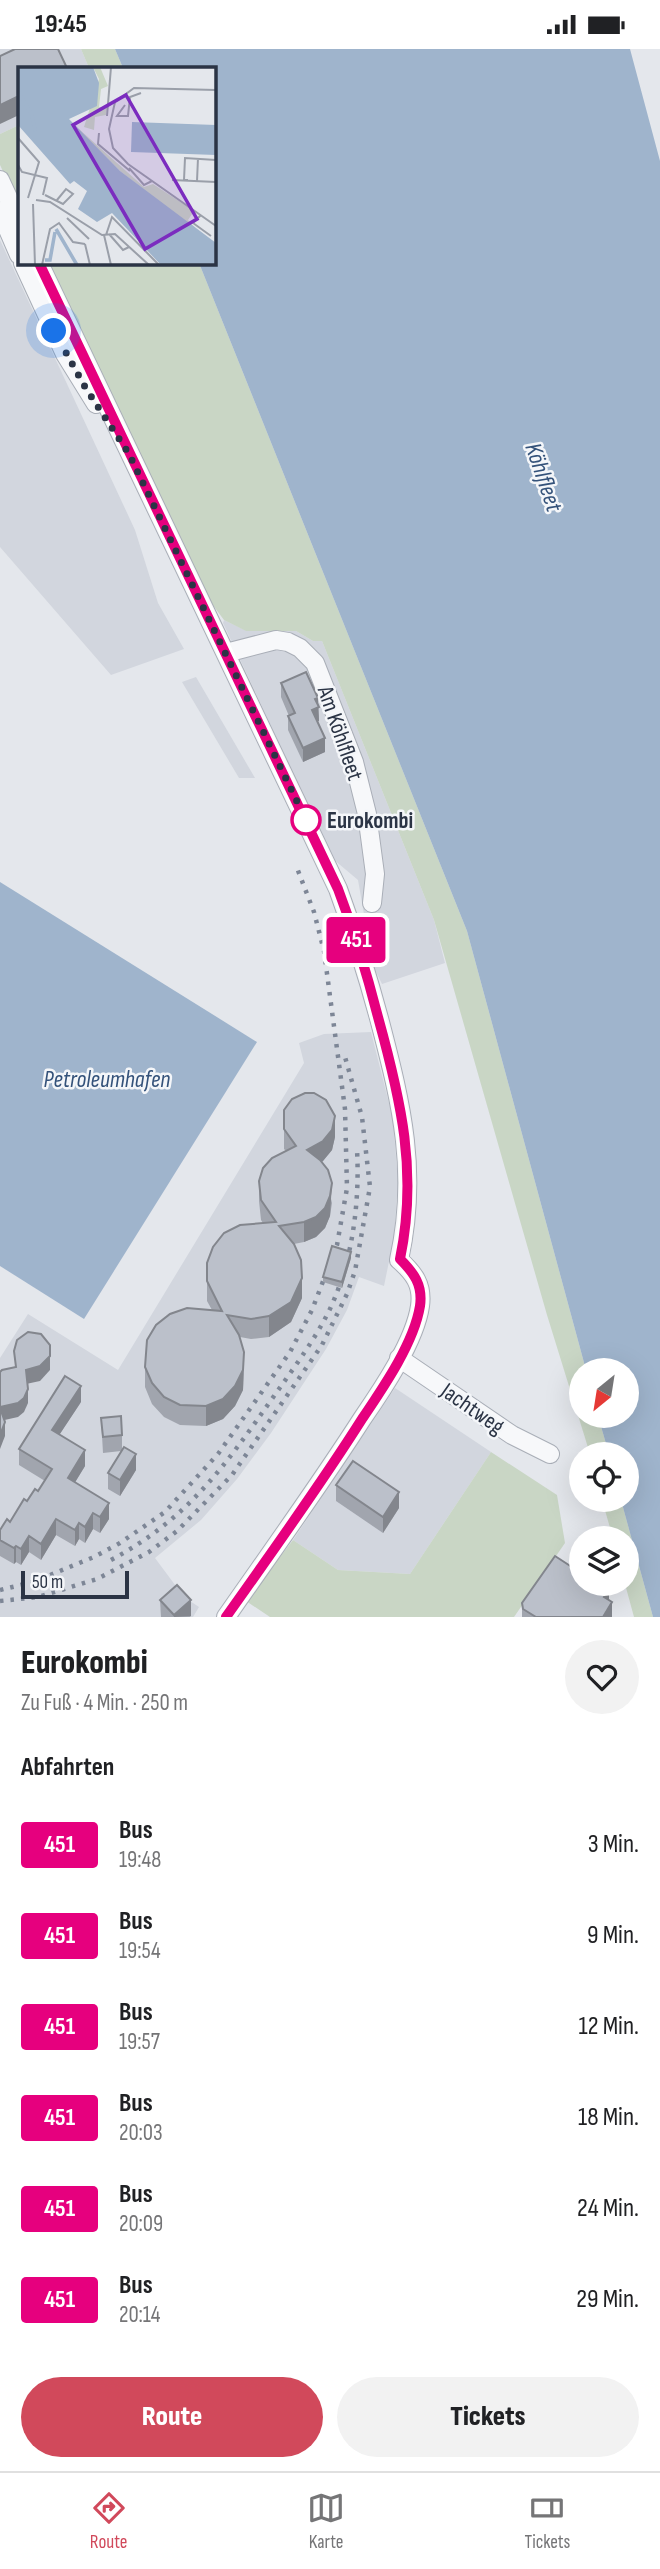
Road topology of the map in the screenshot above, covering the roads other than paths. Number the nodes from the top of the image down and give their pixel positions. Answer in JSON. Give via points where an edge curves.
{"nodes":[{"id":1,"x":0,"y":180,"type":"edge"},
{"id":2,"x":0,"y":211,"type":"edge"},
{"id":3,"x":18,"y":219,"type":"edge"},
{"id":4,"x":18,"y":253,"type":"edge"},
{"id":5,"x":23,"y":264,"type":"edge"},
{"id":6,"x":39,"y":264,"type":"edge"},
{"id":7,"x":129,"y":454,"type":"junction"},
{"id":8,"x":226,"y":653,"type":"junction"},
{"id":9,"x":372,"y":902,"type":"dead end"},
{"id":10,"x":399,"y":1358,"type":"junction"},
{"id":11,"x":550,"y":1454,"type":"dead end"},
{"id":12,"x":226,"y":1617,"type":"edge"}],
"edges":[{"from":1,"to":3,"type":"street"},
{"from":2,"to":4,"type":"street"},
{"from":5,"to":7,"type":"street","via":[[65,354]]},
{"from":6,"to":7,"type":"street"},
{"from":7,"to":8,"type":"street"},
{"from":8,"to":9,"type":"street","name":"Am Köhlfleet","via":[[276,640],[300,647],[315,663],[354,762],[367,814],[375,874]]},
{"from":8,"to":10,"type":"street","via":[[338,889],[368,978],[405,1124],[408,1214],[400,1259],[420,1290],[417,1316]]},
{"from":10,"to":11,"type":"street","name":"Jachtweg","via":[[512,1435]]},
{"from":10,"to":12,"type":"street","via":[[337,1458]]}]}
